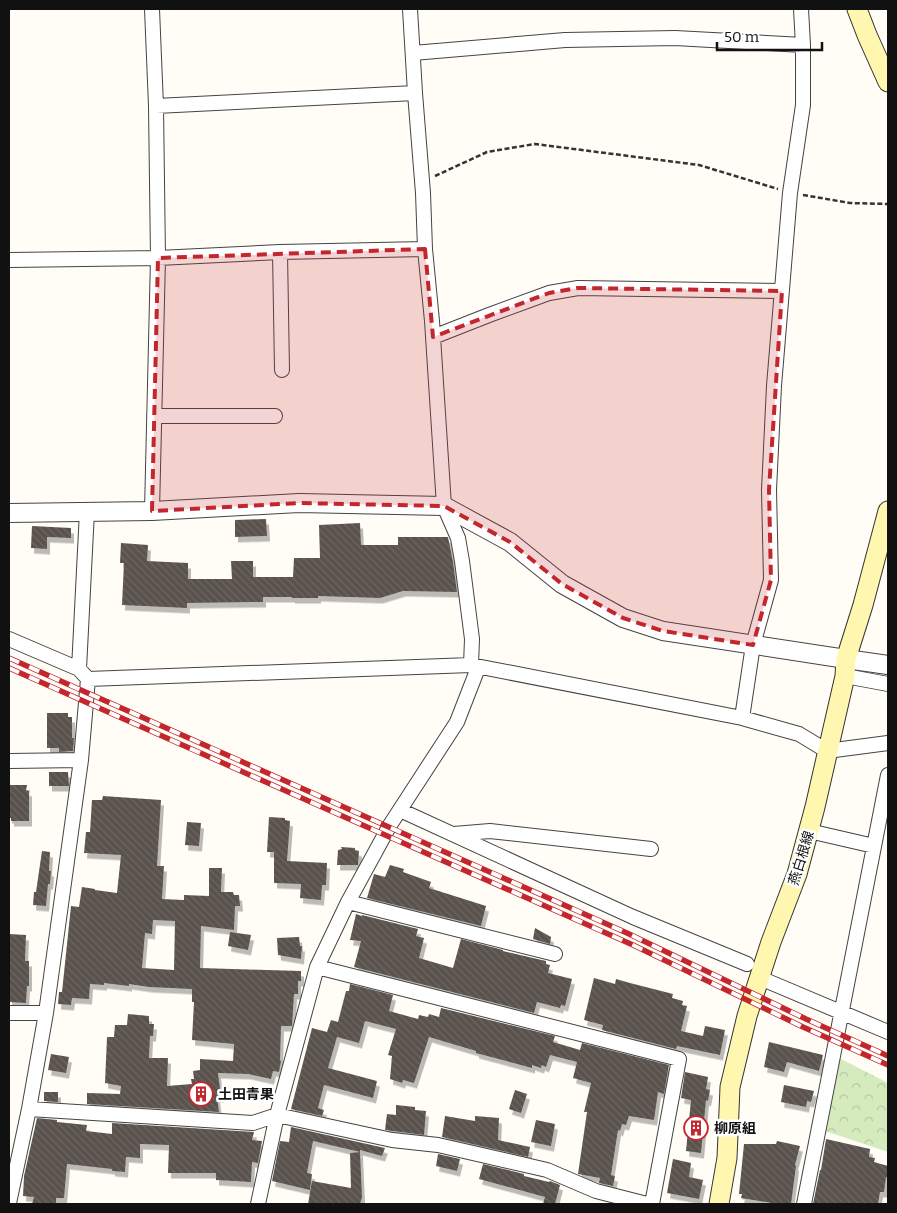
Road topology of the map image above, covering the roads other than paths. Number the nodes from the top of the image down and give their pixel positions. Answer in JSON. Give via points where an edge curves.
{"nodes":[{"id":1,"x":152,"y":9,"type":"edge"},
{"id":2,"x":410,"y":9,"type":"edge"},
{"id":3,"x":801,"y":9,"type":"edge"},
{"id":4,"x":857,"y":9,"type":"edge"},
{"id":5,"x":804,"y":45,"type":"junction"},
{"id":6,"x":413,"y":53,"type":"junction"},
{"id":7,"x":888,"y":82,"type":"edge"},
{"id":8,"x":415,"y":93,"type":"junction"},
{"id":9,"x":156,"y":106,"type":"junction"},
{"id":10,"x":425,"y":249,"type":"junction"},
{"id":11,"x":280,"y":252,"type":"junction"},
{"id":12,"x":158,"y":258,"type":"junction"},
{"id":13,"x":9,"y":260,"type":"edge"},
{"id":14,"x":782,"y":291,"type":"junction"},
{"id":15,"x":433,"y":337,"type":"junction"},
{"id":16,"x":282,"y":370,"type":"dead end"},
{"id":17,"x":154,"y":416,"type":"junction"},
{"id":18,"x":275,"y":416,"type":"dead end"},
{"id":19,"x":444,"y":506,"type":"junction"},
{"id":20,"x":152,"y":510,"type":"junction"},
{"id":21,"x":87,"y":511,"type":"junction"},
{"id":22,"x":888,"y":511,"type":"edge"},
{"id":23,"x":9,"y":513,"type":"edge"},
{"id":24,"x":9,"y":639,"type":"edge"},
{"id":25,"x":754,"y":645,"type":"junction"},
{"id":26,"x":888,"y":665,"type":"edge"},
{"id":27,"x":474,"y":666,"type":"junction"},
{"id":28,"x":845,"y":668,"type":"junction"},
{"id":29,"x":84,"y":674,"type":"junction"},
{"id":30,"x":888,"y":684,"type":"edge"},
{"id":31,"x":742,"y":718,"type":"junction"},
{"id":32,"x":888,"y":743,"type":"edge"},
{"id":33,"x":827,"y":751,"type":"junction"},
{"id":34,"x":82,"y":760,"type":"junction"},
{"id":35,"x":9,"y":761,"type":"edge"},
{"id":36,"x":888,"y":775,"type":"edge"},
{"id":37,"x":400,"y":810,"type":"junction"},
{"id":38,"x":809,"y":831,"type":"junction"},
{"id":39,"x":453,"y":834,"type":"junction"},
{"id":40,"x":874,"y":846,"type":"junction"},
{"id":41,"x":650,"y":849,"type":"dead end"},
{"id":42,"x":348,"y":902,"type":"junction"},
{"id":43,"x":556,"y":954,"type":"dead end"},
{"id":44,"x":317,"y":966,"type":"junction"},
{"id":45,"x":753,"y":971,"type":"junction"},
{"id":46,"x":842,"y":1012,"type":"junction"},
{"id":47,"x":9,"y":1013,"type":"edge"},
{"id":48,"x":46,"y":1013,"type":"junction"},
{"id":49,"x":888,"y":1032,"type":"edge"},
{"id":50,"x":29,"y":1109,"type":"junction"},
{"id":51,"x":277,"y":1115,"type":"junction"},
{"id":52,"x":9,"y":1203,"type":"edge"},
{"id":53,"x":258,"y":1204,"type":"edge"},
{"id":54,"x":647,"y":1204,"type":"edge"},
{"id":55,"x":652,"y":1204,"type":"edge"},
{"id":56,"x":719,"y":1204,"type":"edge"},
{"id":57,"x":804,"y":1204,"type":"edge"}],
"edges":[{"from":1,"to":9,"type":"street"},
{"from":2,"to":6,"type":"street"},
{"from":3,"to":5,"type":"street"},
{"from":4,"to":7,"type":"main road"},
{"from":5,"to":6,"type":"street","via":[[675,38],[565,40]]},
{"from":5,"to":14,"type":"street","via":[[803,105],[790,193]]},
{"from":6,"to":8,"type":"street"},
{"from":8,"to":9,"type":"street"},
{"from":8,"to":10,"type":"street"},
{"from":9,"to":12,"type":"street"},
{"from":10,"to":11,"type":"street"},
{"from":10,"to":15,"type":"street"},
{"from":11,"to":12,"type":"street"},
{"from":11,"to":16,"type":"street"},
{"from":12,"to":13,"type":"street"},
{"from":12,"to":17,"type":"street"},
{"from":14,"to":15,"type":"street","via":[[578,288],[549,293]]},
{"from":14,"to":25,"type":"street","via":[[769,490],[771,580]]},
{"from":15,"to":19,"type":"street"},
{"from":17,"to":18,"type":"street"},
{"from":17,"to":20,"type":"street"},
{"from":19,"to":20,"type":"street","via":[[299,503]]},
{"from":19,"to":25,"type":"street","via":[[510,542],[562,584],[623,618],[663,631]]},
{"from":19,"to":27,"type":"street","via":[[458,538]]},
{"from":20,"to":21,"type":"street"},
{"from":21,"to":23,"type":"street"},
{"from":21,"to":29,"type":"street"},
{"from":22,"to":28,"type":"main road","name":"燕白根線"},
{"from":24,"to":29,"type":"street"},
{"from":25,"to":28,"type":"street"},
{"from":25,"to":31,"type":"street"},
{"from":26,"to":28,"type":"street"},
{"from":27,"to":29,"type":"street"},
{"from":27,"to":31,"type":"street"},
{"from":27,"to":37,"type":"street","via":[[457,722]]},
{"from":28,"to":30,"type":"street"},
{"from":28,"to":33,"type":"main road","name":"燕白根線"},
{"from":29,"to":34,"type":"street"},
{"from":31,"to":33,"type":"street","via":[[799,734]]},
{"from":32,"to":33,"type":"street"},
{"from":33,"to":38,"type":"main road","name":"燕白根線"},
{"from":34,"to":35,"type":"street"},
{"from":34,"to":48,"type":"street"},
{"from":36,"to":40,"type":"street"},
{"from":37,"to":39,"type":"street"},
{"from":37,"to":42,"type":"street"},
{"from":38,"to":40,"type":"street"},
{"from":38,"to":45,"type":"main road","name":"燕白根線","via":[[797,874],[771,942]]},
{"from":39,"to":41,"type":"street","via":[[490,831]]},
{"from":39,"to":45,"type":"street"},
{"from":40,"to":46,"type":"street"},
{"from":42,"to":43,"type":"street"},
{"from":42,"to":44,"type":"street"},
{"from":44,"to":51,"type":"street"},
{"from":44,"to":55,"type":"street","via":[[679,1058]]},
{"from":45,"to":46,"type":"street"},
{"from":45,"to":56,"type":"main road","name":"燕白根線","via":[[747,1016],[730,1086],[727,1158]]},
{"from":46,"to":49,"type":"street"},
{"from":46,"to":57,"type":"street"},
{"from":47,"to":48,"type":"street"},
{"from":48,"to":50,"type":"street"},
{"from":50,"to":51,"type":"street","via":[[253,1123]]},
{"from":50,"to":52,"type":"street"},
{"from":51,"to":53,"type":"street"},
{"from":51,"to":54,"type":"street","via":[[392,1140],[438,1145],[547,1170],[596,1190]]}]}
